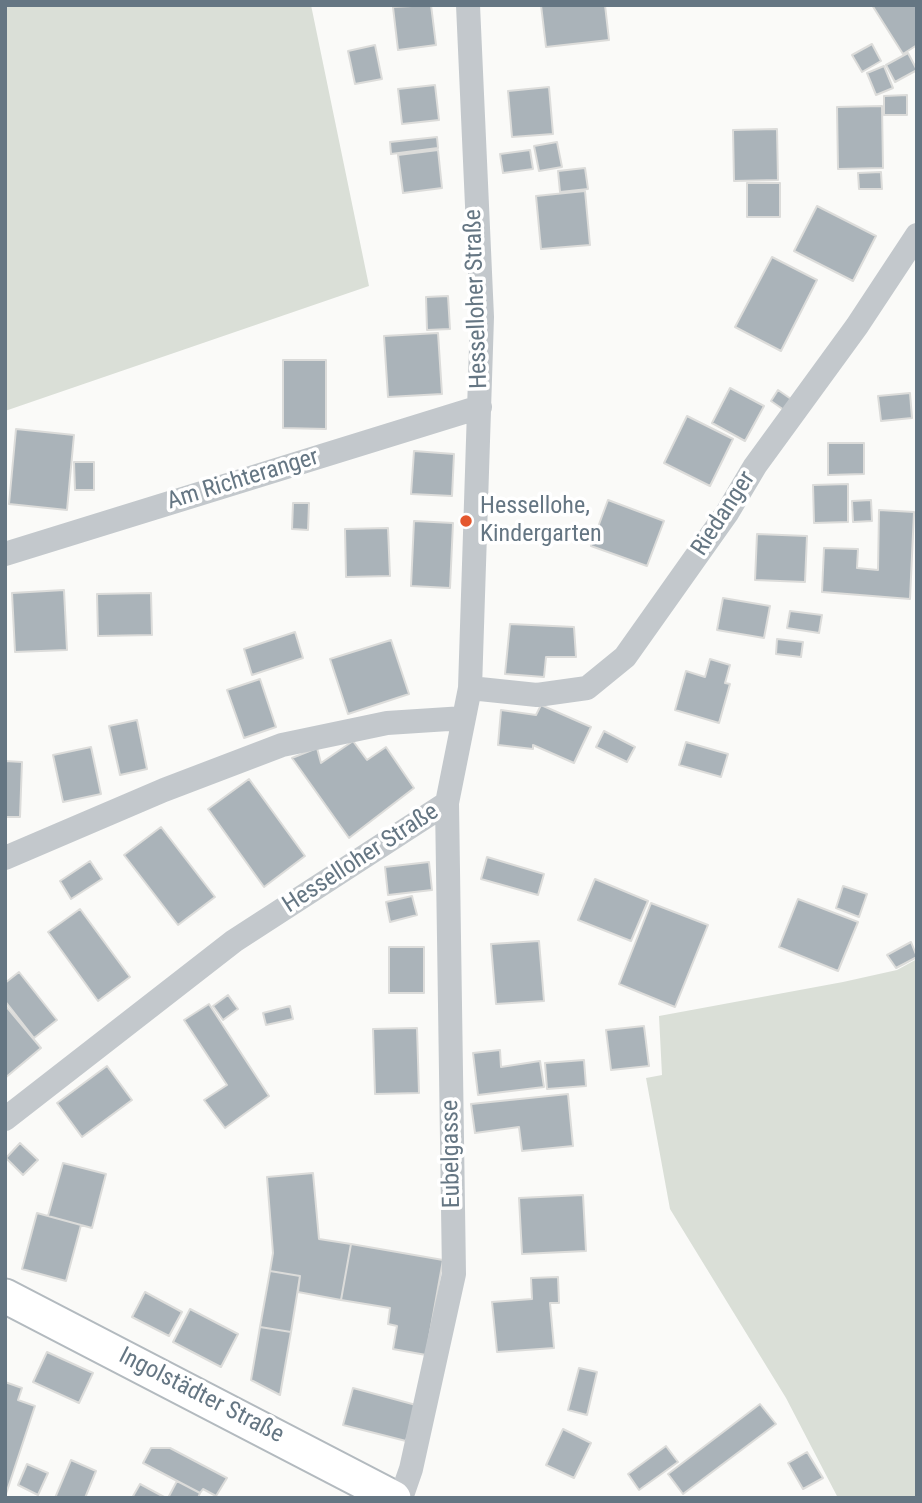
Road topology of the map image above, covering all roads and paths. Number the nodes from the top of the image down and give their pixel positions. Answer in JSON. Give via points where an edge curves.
{"nodes":[{"id":1,"x":468,"y":5,"type":"edge"},
{"id":2,"x":917,"y":235,"type":"edge"},
{"id":3,"x":480,"y":407,"type":"junction"},
{"id":4,"x":5,"y":554,"type":"edge"},
{"id":5,"x":470,"y":688,"type":"junction"},
{"id":6,"x":464,"y":718,"type":"junction"},
{"id":7,"x":447,"y":803,"type":"junction"},
{"id":8,"x":5,"y":858,"type":"edge"},
{"id":9,"x":5,"y":1119,"type":"edge"},
{"id":10,"x":5,"y":1296,"type":"edge"},
{"id":11,"x":394,"y":1498,"type":"edge"},
{"id":12,"x":401,"y":1498,"type":"edge"}],
"edges":[{"from":1,"to":3,"type":"street","name":"Hesselloher Straße","via":[[482,317]]},
{"from":2,"to":5,"type":"street","name":"Riedanger","via":[[625,657],[587,688],[537,695]]},
{"from":3,"to":4,"type":"street","name":"Am Richteranger"},
{"from":3,"to":5,"type":"street","name":"Hesselloher Straße"},
{"from":5,"to":6,"type":"street","name":"Hesselloher Straße"},
{"from":6,"to":7,"type":"street","name":"Hesselloher Straße"},
{"from":6,"to":8,"type":"street","via":[[387,723],[282,745]]},
{"from":7,"to":9,"type":"street","name":"Hesselloher Straße","via":[[234,941]]},
{"from":7,"to":12,"type":"street","name":"Eubelgasse","via":[[454,1275]]},
{"from":10,"to":11,"type":"main road","name":"Ingolstädter Straße"}]}
